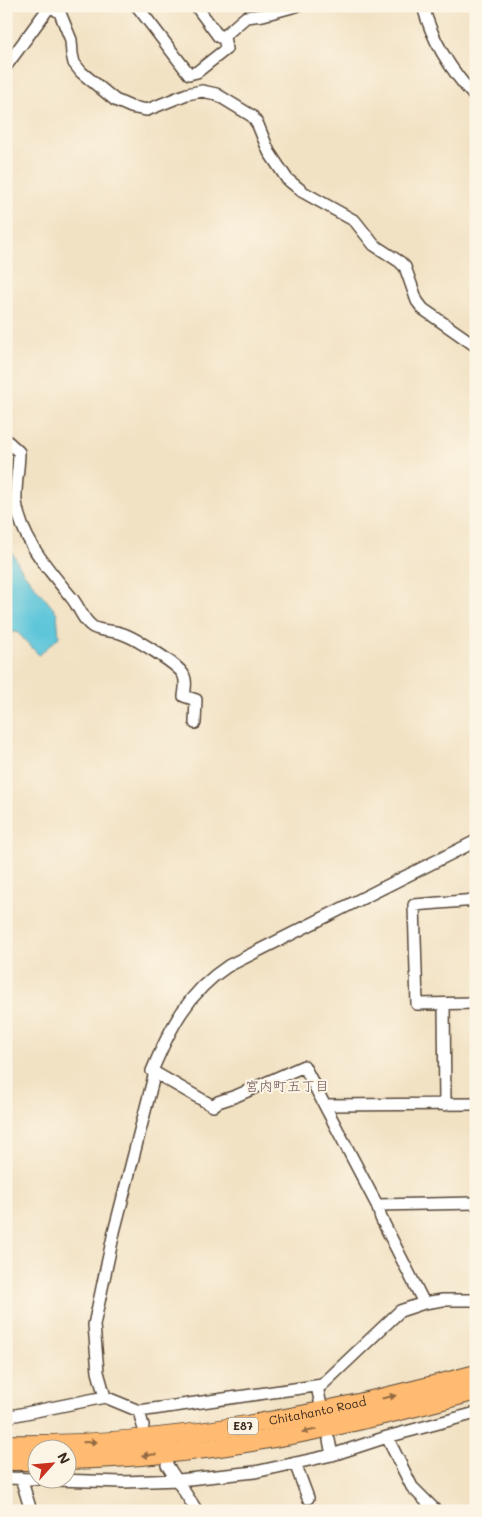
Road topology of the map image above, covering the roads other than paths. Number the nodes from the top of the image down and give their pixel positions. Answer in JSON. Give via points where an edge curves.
{"nodes":[{"id":1,"x":51,"y":6,"type":"edge"},
{"id":2,"x":137,"y":6,"type":"edge"},
{"id":3,"x":196,"y":6,"type":"edge"},
{"id":4,"x":296,"y":6,"type":"edge"},
{"id":5,"x":423,"y":6,"type":"edge"},
{"id":6,"x":253,"y":11,"type":"edge"},
{"id":7,"x":224,"y":36,"type":"junction"},
{"id":8,"x":6,"y":66,"type":"edge"},
{"id":9,"x":476,"y":98,"type":"edge"},
{"id":10,"x":476,"y":346,"type":"edge"},
{"id":11,"x":6,"y":440,"type":"edge"},
{"id":12,"x":195,"y":723,"type":"dead end"},
{"id":13,"x":476,"y":841,"type":"edge"},
{"id":14,"x":476,"y":900,"type":"edge"},
{"id":15,"x":476,"y":1003,"type":"edge"},
{"id":16,"x":444,"y":1004,"type":"junction"},
{"id":17,"x":155,"y":1072,"type":"junction"},
{"id":18,"x":476,"y":1104,"type":"edge"},
{"id":19,"x":325,"y":1105,"type":"junction"},
{"id":20,"x":445,"y":1105,"type":"junction"},
{"id":21,"x":476,"y":1203,"type":"edge"},
{"id":22,"x":377,"y":1205,"type":"junction"},
{"id":23,"x":476,"y":1300,"type":"edge"},
{"id":24,"x":424,"y":1303,"type":"junction"},
{"id":25,"x":476,"y":1374,"type":"edge"},
{"id":26,"x":317,"y":1386,"type":"junction"},
{"id":27,"x":476,"y":1391,"type":"edge"},
{"id":28,"x":105,"y":1397,"type":"junction"},
{"id":29,"x":320,"y":1401,"type":"dead end"},
{"id":30,"x":139,"y":1411,"type":"junction"},
{"id":31,"x":476,"y":1413,"type":"edge"},
{"id":32,"x":6,"y":1417,"type":"edge"},
{"id":33,"x":143,"y":1426,"type":"dead end"},
{"id":34,"x":387,"y":1437,"type":"junction"},
{"id":35,"x":329,"y":1440,"type":"dead end"},
{"id":36,"x":6,"y":1444,"type":"edge"},
{"id":37,"x":332,"y":1454,"type":"junction"},
{"id":38,"x":78,"y":1459,"type":"edge"},
{"id":39,"x":6,"y":1460,"type":"edge"},
{"id":40,"x":28,"y":1460,"type":"edge"},
{"id":41,"x":295,"y":1463,"type":"junction"},
{"id":42,"x":167,"y":1465,"type":"dead end"},
{"id":43,"x":6,"y":1478,"type":"edge"},
{"id":44,"x":21,"y":1478,"type":"junction"},
{"id":45,"x":28,"y":1478,"type":"edge"},
{"id":46,"x":179,"y":1480,"type":"junction"},
{"id":47,"x":78,"y":1481,"type":"edge"},
{"id":48,"x":308,"y":1498,"type":"dead end"},
{"id":49,"x":31,"y":1511,"type":"edge"},
{"id":50,"x":197,"y":1511,"type":"edge"},
{"id":51,"x":436,"y":1511,"type":"edge"}],
"edges":[{"from":1,"to":8,"type":"street"},
{"from":1,"to":10,"type":"street","via":[[60,13],[71,40],[74,63],[115,100],[147,110],[202,91],[216,94],[252,116],[269,152],[287,179],[303,192],[355,221],[374,245],[405,267],[424,309]]},
{"from":2,"to":7,"type":"street","via":[[190,74],[226,49]]},
{"from":3,"to":7,"type":"street","via":[[219,37]]},
{"from":4,"to":6,"type":"street"},
{"from":5,"to":9,"type":"street","via":[[445,57],[458,79]]},
{"from":6,"to":7,"type":"street"},
{"from":11,"to":12,"type":"street","via":[[20,452],[16,502],[21,522],[36,552],[93,627],[140,642],[181,670],[186,681],[184,696],[196,700]]},
{"from":13,"to":17,"type":"street","via":[[217,973],[193,995],[165,1041],[152,1071]]},
{"from":14,"to":16,"type":"street","via":[[414,905],[417,1004]]},
{"from":15,"to":16,"type":"street"},
{"from":16,"to":20,"type":"street"},
{"from":17,"to":19,"type":"street","via":[[213,1106],[304,1066]]},
{"from":17,"to":28,"type":"street","via":[[94,1325],[98,1372]]},
{"from":18,"to":20,"type":"street"},
{"from":19,"to":20,"type":"street"},
{"from":19,"to":22,"type":"street"},
{"from":21,"to":22,"type":"street"},
{"from":22,"to":24,"type":"street"},
{"from":23,"to":24,"type":"street"},
{"from":24,"to":26,"type":"street","via":[[400,1311],[322,1385]]},
{"from":36,"to":25,"type":"highway","name":"Chitahanto Road","number":"E87","one_way":true,"via":[[167,1437],[243,1426],[400,1394]]},
{"from":26,"to":29,"type":"street"},
{"from":26,"to":30,"type":"street"},
{"from":27,"to":38,"type":"highway","name":"Chitahanto Road","number":"E87","one_way":true,"via":[[358,1422],[226,1446],[170,1454]]},
{"from":28,"to":30,"type":"street"},
{"from":28,"to":32,"type":"street"},
{"from":30,"to":33,"type":"street"},
{"from":31,"to":34,"type":"street"},
{"from":34,"to":37,"type":"street"},
{"from":34,"to":51,"type":"street","via":[[412,1488]]},
{"from":35,"to":37,"type":"street"},
{"from":37,"to":41,"type":"street"},
{"from":39,"to":40,"type":"highway"},
{"from":41,"to":46,"type":"street","via":[[255,1472]]},
{"from":41,"to":48,"type":"street"},
{"from":42,"to":46,"type":"street"},
{"from":43,"to":44,"type":"street"},
{"from":44,"to":45,"type":"street"},
{"from":44,"to":49,"type":"street"},
{"from":46,"to":47,"type":"street"},
{"from":46,"to":50,"type":"street"}]}
